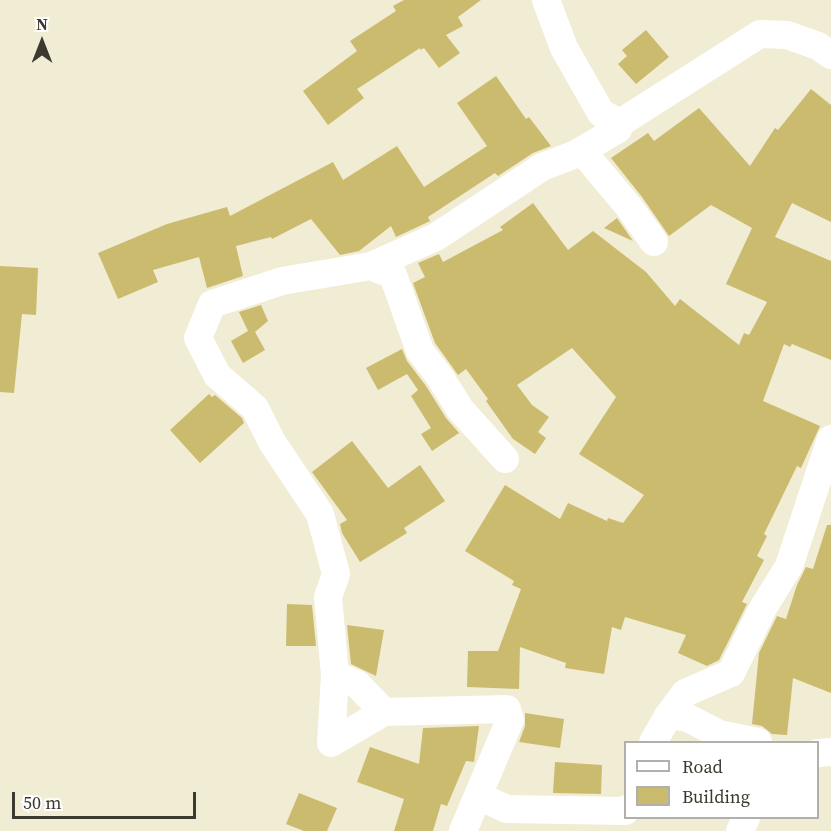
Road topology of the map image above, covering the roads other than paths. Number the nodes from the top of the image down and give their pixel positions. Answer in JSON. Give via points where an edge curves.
{"nodes":[{"id":1,"x":546,"y":0,"type":"edge"},
{"id":2,"x":831,"y":55,"type":"edge"},
{"id":3,"x":620,"y":123,"type":"junction"},
{"id":4,"x":582,"y":151,"type":"junction"},
{"id":5,"x":654,"y":242,"type":"dead end"},
{"id":6,"x":371,"y":266,"type":"junction"},
{"id":7,"x":831,"y":439,"type":"edge"},
{"id":8,"x":505,"y":459,"type":"dead end"},
{"id":9,"x":335,"y":675,"type":"junction"},
{"id":10,"x":384,"y":712,"type":"junction"},
{"id":11,"x":668,"y":717,"type":"junction"},
{"id":12,"x":654,"y":741,"type":"edge"},
{"id":13,"x":753,"y":741,"type":"edge"},
{"id":14,"x":478,"y":796,"type":"junction"},
{"id":15,"x":624,"y":810,"type":"edge"},
{"id":16,"x":463,"y":831,"type":"edge"}],
"edges":[{"from":1,"to":3,"type":"street","via":[[564,48],[601,113]]},
{"from":2,"to":3,"type":"street","via":[[818,45],[787,35],[760,34]]},
{"from":3,"to":4,"type":"street","via":[[618,129]]},
{"from":4,"to":5,"type":"street"},
{"from":4,"to":6,"type":"street","via":[[542,167],[436,237]]},
{"from":6,"to":8,"type":"street","via":[[393,274],[420,351],[441,376],[460,409]]},
{"from":6,"to":9,"type":"street","via":[[282,281],[212,304],[198,338],[217,375],[255,408],[272,442],[320,514],[336,574],[328,597]]},
{"from":7,"to":11,"type":"street","via":[[789,566],[731,673],[686,693]]},
{"from":9,"to":10,"type":"street","via":[[357,684]]},
{"from":9,"to":10,"type":"street","via":[[331,743]]},
{"from":10,"to":14,"type":"street","via":[[507,709],[510,720]]},
{"from":11,"to":12,"type":"street"},
{"from":11,"to":13,"type":"street","via":[[686,717],[719,734]]},
{"from":14,"to":15,"type":"street","via":[[507,809]]},
{"from":14,"to":16,"type":"street"}]}
